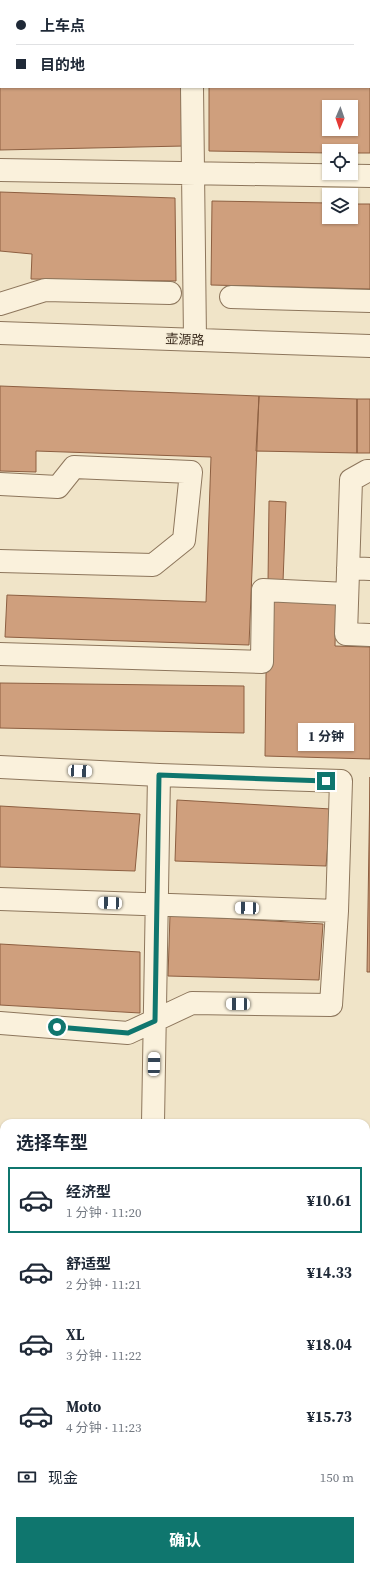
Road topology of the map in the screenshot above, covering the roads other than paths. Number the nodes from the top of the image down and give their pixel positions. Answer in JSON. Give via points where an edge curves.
{"nodes":[{"id":1,"x":192,"y":88,"type":"edge"},
{"id":2,"x":0,"y":170,"type":"edge"},
{"id":3,"x":193,"y":173,"type":"junction"},
{"id":4,"x":370,"y":176,"type":"edge"},
{"id":5,"x":170,"y":293,"type":"dead end"},
{"id":6,"x":231,"y":297,"type":"dead end"},
{"id":7,"x":370,"y":301,"type":"edge"},
{"id":8,"x":0,"y":304,"type":"edge"},
{"id":9,"x":1,"y":332,"type":"edge"},
{"id":10,"x":195,"y":339,"type":"junction"},
{"id":11,"x":370,"y":346,"type":"edge"},
{"id":12,"x":370,"y":471,"type":"edge"},
{"id":13,"x":0,"y":484,"type":"edge"},
{"id":14,"x":0,"y":561,"type":"edge"},
{"id":15,"x":348,"y":568,"type":"junction"},
{"id":16,"x":370,"y":569,"type":"edge"},
{"id":17,"x":0,"y":571,"type":"edge"},
{"id":18,"x":347,"y":594,"type":"junction"},
{"id":19,"x":370,"y":635,"type":"edge"},
{"id":20,"x":0,"y":654,"type":"edge"},
{"id":21,"x":0,"y":767,"type":"edge"},
{"id":22,"x":159,"y":775,"type":"junction"},
{"id":23,"x":0,"y":899,"type":"edge"},
{"id":24,"x":157,"y":904,"type":"junction"},
{"id":25,"x":337,"y":911,"type":"junction"},
{"id":26,"x":155,"y":1021,"type":"junction"},
{"id":27,"x":0,"y":1022,"type":"edge"},
{"id":28,"x":153,"y":1119,"type":"edge"}],
"edges":[{"from":1,"to":3,"type":"street"},
{"from":2,"to":3,"type":"street"},
{"from":3,"to":4,"type":"street"},
{"from":3,"to":10,"type":"street"},
{"from":5,"to":8,"type":"street","via":[[46,290]]},
{"from":6,"to":7,"type":"street"},
{"from":9,"to":10,"type":"street","name":"壶源路"},
{"from":10,"to":11,"type":"street","name":"壶源路"},
{"from":12,"to":15,"type":"street","via":[[351,480]]},
{"from":13,"to":14,"type":"street","via":[[58,487],[74,467],[191,472],[184,540],[153,565]]},
{"from":14,"to":17,"type":"street"},
{"from":15,"to":16,"type":"street"},
{"from":15,"to":18,"type":"street"},
{"from":18,"to":19,"type":"street","via":[[346,634]]},
{"from":18,"to":20,"type":"street","via":[[263,590],[262,662]]},
{"from":21,"to":22,"type":"street"},
{"from":22,"to":24,"type":"street"},
{"from":22,"to":25,"type":"street","via":[[341,782]]},
{"from":23,"to":24,"type":"street"},
{"from":24,"to":25,"type":"street"},
{"from":24,"to":26,"type":"street"},
{"from":25,"to":26,"type":"street","via":[[331,1005],[192,1003]]},
{"from":26,"to":27,"type":"street","via":[[128,1033]]},
{"from":26,"to":28,"type":"street"}]}
